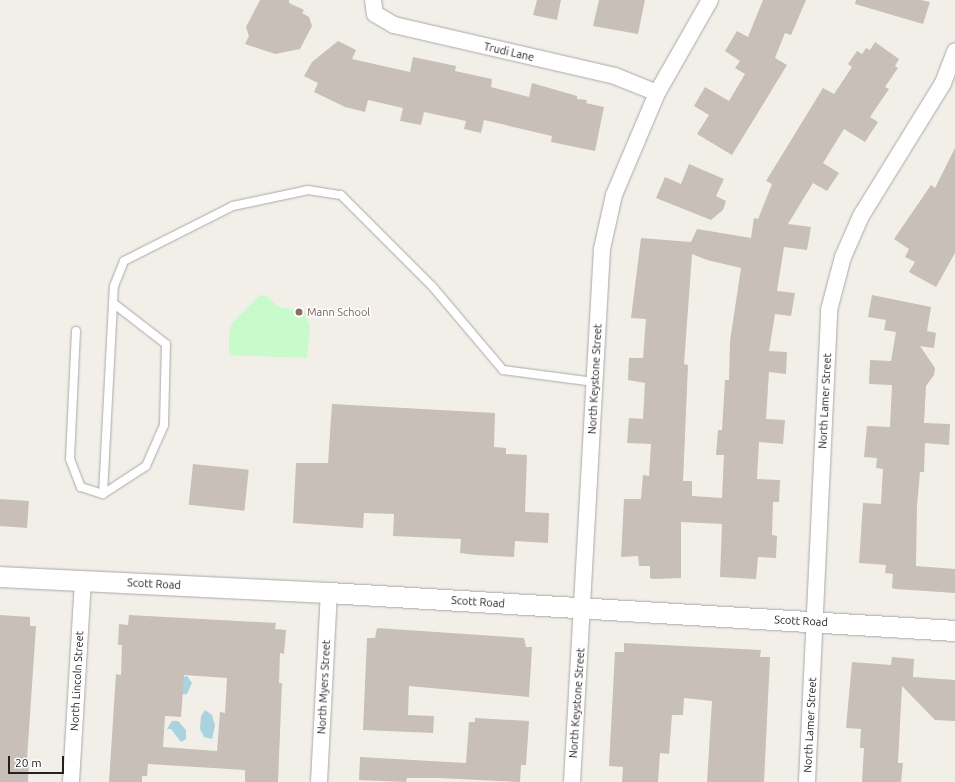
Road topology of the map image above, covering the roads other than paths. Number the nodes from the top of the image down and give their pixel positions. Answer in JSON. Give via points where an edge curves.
{"nodes":[{"id":1,"x":374,"y":0,"type":"edge"},
{"id":2,"x":710,"y":0,"type":"edge"},
{"id":3,"x":955,"y":51,"type":"edge"},
{"id":4,"x":657,"y":93,"type":"junction"},
{"id":5,"x":113,"y":303,"type":"junction"},
{"id":6,"x":76,"y":331,"type":"dead end"},
{"id":7,"x":594,"y":382,"type":"junction"},
{"id":8,"x":103,"y":494,"type":"junction"},
{"id":9,"x":0,"y":577,"type":"edge"},
{"id":10,"x":83,"y":581,"type":"junction"},
{"id":11,"x":329,"y":593,"type":"junction"},
{"id":12,"x":582,"y":609,"type":"junction"},
{"id":13,"x":815,"y":622,"type":"junction"},
{"id":14,"x":955,"y":631,"type":"edge"},
{"id":15,"x":71,"y":782,"type":"edge"},
{"id":16,"x":319,"y":782,"type":"edge"},
{"id":17,"x":572,"y":782,"type":"edge"},
{"id":18,"x":807,"y":782,"type":"edge"}],
"edges":[{"from":1,"to":4,"type":"street","name":"Trudi Lane","via":[[375,14],[394,25],[615,76]]},
{"from":2,"to":4,"type":"street","name":"North Keystone Street"},
{"from":3,"to":13,"type":"street","name":"North Lamer Street","via":[[943,83],[861,216],[843,257],[830,310]]},
{"from":4,"to":7,"type":"street","name":"North Keystone Street","via":[[614,195],[602,249]]},
{"from":5,"to":7,"type":"lane","via":[[114,286],[124,261],[233,206],[308,190],[341,195],[432,286],[503,370]]},
{"from":5,"to":8,"type":"lane"},
{"from":5,"to":8,"type":"lane","via":[[166,344],[164,426],[146,466]]},
{"from":6,"to":8,"type":"lane","via":[[70,459],[81,487]]},
{"from":7,"to":12,"type":"street","name":"North Keystone Street"},
{"from":9,"to":10,"type":"street","name":"Scott Road"},
{"from":10,"to":11,"type":"street","name":"Scott Road"},
{"from":10,"to":15,"type":"street","name":"North Lincoln Street"},
{"from":11,"to":12,"type":"street","name":"Scott Road"},
{"from":11,"to":16,"type":"street","name":"North Myers Street"},
{"from":12,"to":13,"type":"street","name":"Scott Road"},
{"from":12,"to":17,"type":"street","name":"North Keystone Street"},
{"from":13,"to":14,"type":"street","name":"Scott Road"},
{"from":13,"to":18,"type":"street","name":"North Lamer Street"}]}
